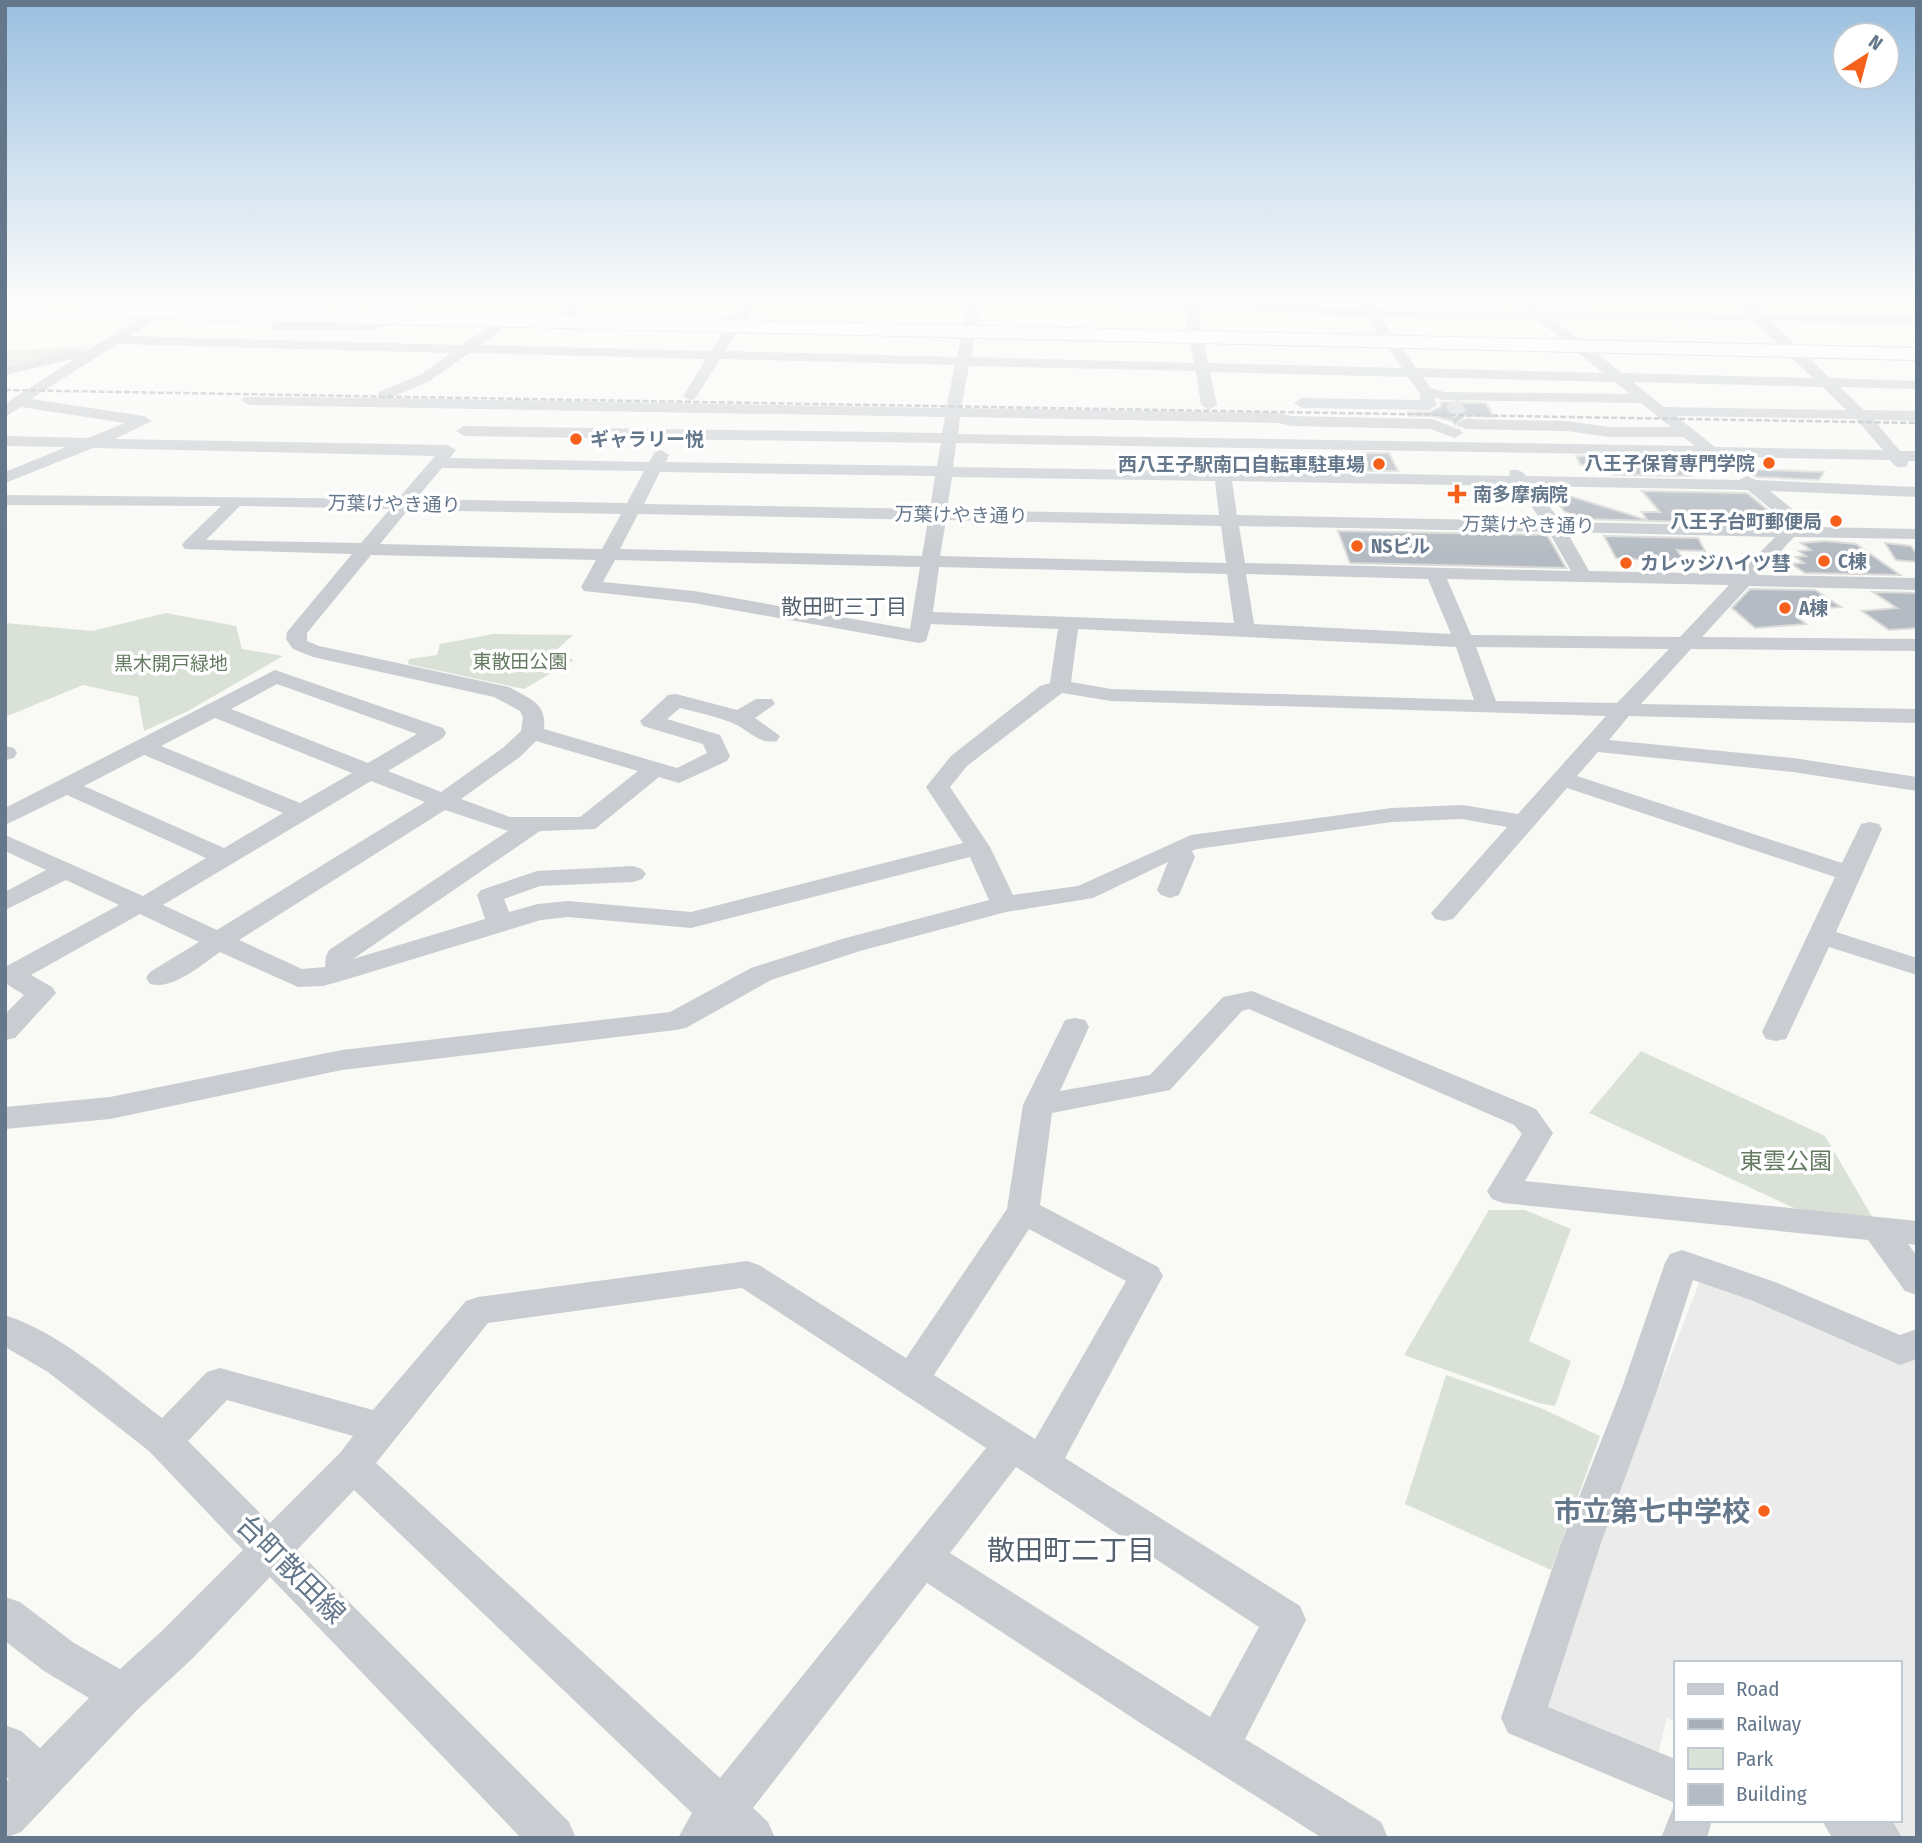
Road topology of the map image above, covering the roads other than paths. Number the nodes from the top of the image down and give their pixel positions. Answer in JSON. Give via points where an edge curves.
{"nodes":[{"id":1,"x":41,"y":383,"type":"edge"},
{"id":2,"x":413,"y":383,"type":"edge"},
{"id":3,"x":699,"y":383,"type":"edge"},
{"id":4,"x":959,"y":383,"type":"edge"},
{"id":5,"x":1206,"y":383,"type":"edge"},
{"id":6,"x":1417,"y":383,"type":"edge"},
{"id":7,"x":1519,"y":383,"type":"edge"},
{"id":8,"x":1624,"y":383,"type":"edge"},
{"id":9,"x":1826,"y":383,"type":"edge"},
{"id":10,"x":1856,"y":383,"type":"edge"},
{"id":11,"x":1917,"y":385,"type":"edge"},
{"id":12,"x":393,"y":391,"type":"junction"},
{"id":13,"x":1670,"y":395,"type":"dead end"},
{"id":14,"x":1429,"y":396,"type":"junction"},
{"id":15,"x":17,"y":397,"type":"edge"},
{"id":16,"x":1530,"y":397,"type":"junction"},
{"id":17,"x":1641,"y":397,"type":"junction"},
{"id":18,"x":1766,"y":397,"type":"dead end"},
{"id":19,"x":1843,"y":399,"type":"junction"},
{"id":20,"x":249,"y":400,"type":"dead end"},
{"id":21,"x":361,"y":401,"type":"junction"},
{"id":22,"x":688,"y":401,"type":"junction"},
{"id":23,"x":1452,"y":402,"type":"dead end"},
{"id":24,"x":487,"y":403,"type":"junction"},
{"id":25,"x":954,"y":406,"type":"junction"},
{"id":26,"x":1212,"y":411,"type":"junction"},
{"id":27,"x":5,"y":412,"type":"edge"},
{"id":28,"x":1088,"y":414,"type":"junction"},
{"id":29,"x":1917,"y":416,"type":"edge"},
{"id":30,"x":1674,"y":421,"type":"junction"},
{"id":31,"x":1866,"y":421,"type":"junction"},
{"id":32,"x":1917,"y":427,"type":"edge"},
{"id":33,"x":464,"y":431,"type":"junction"},
{"id":34,"x":671,"y":434,"type":"junction"},
{"id":35,"x":1459,"y":434,"type":"junction"},
{"id":36,"x":949,"y":438,"type":"junction"},
{"id":37,"x":1090,"y":440,"type":"junction"},
{"id":38,"x":5,"y":441,"type":"edge"},
{"id":39,"x":1218,"y":442,"type":"junction"},
{"id":40,"x":87,"y":445,"type":"junction"},
{"id":41,"x":1498,"y":446,"type":"junction"},
{"id":42,"x":1536,"y":447,"type":"junction"},
{"id":43,"x":1712,"y":452,"type":"junction"},
{"id":44,"x":1846,"y":454,"type":"junction"},
{"id":45,"x":1896,"y":455,"type":"junction"},
{"id":46,"x":1917,"y":456,"type":"edge"},
{"id":47,"x":443,"y":457,"type":"junction"},
{"id":48,"x":654,"y":467,"type":"junction"},
{"id":49,"x":944,"y":472,"type":"junction"},
{"id":50,"x":1223,"y":477,"type":"junction"},
{"id":51,"x":5,"y":478,"type":"edge"},
{"id":52,"x":1522,"y":483,"type":"junction"},
{"id":53,"x":1752,"y":485,"type":"junction"},
{"id":54,"x":1821,"y":488,"type":"junction"},
{"id":55,"x":1917,"y":492,"type":"edge"},
{"id":56,"x":5,"y":500,"type":"edge"},
{"id":57,"x":236,"y":501,"type":"junction"},
{"id":58,"x":404,"y":505,"type":"junction"},
{"id":59,"x":633,"y":508,"type":"junction"},
{"id":60,"x":938,"y":514,"type":"junction"},
{"id":61,"x":1229,"y":520,"type":"junction"},
{"id":62,"x":1553,"y":525,"type":"junction"},
{"id":63,"x":1797,"y":527,"type":"junction"},
{"id":64,"x":1917,"y":534,"type":"edge"},
{"id":65,"x":365,"y":549,"type":"junction"},
{"id":66,"x":608,"y":554,"type":"junction"},
{"id":67,"x":930,"y":562,"type":"junction"},
{"id":68,"x":1238,"y":569,"type":"junction"},
{"id":69,"x":1435,"y":573,"type":"junction"},
{"id":70,"x":1583,"y":576,"type":"junction"},
{"id":71,"x":1745,"y":580,"type":"junction"},
{"id":72,"x":1917,"y":584,"type":"edge"},
{"id":73,"x":921,"y":618,"type":"junction"},
{"id":74,"x":1069,"y":624,"type":"junction"},
{"id":75,"x":1245,"y":629,"type":"junction"},
{"id":76,"x":1464,"y":641,"type":"junction"},
{"id":77,"x":1686,"y":643,"type":"junction"},
{"id":78,"x":1917,"y":645,"type":"edge"},
{"id":79,"x":1060,"y":686,"type":"junction"},
{"id":80,"x":764,"y":704,"type":"dead end"},
{"id":81,"x":1487,"y":707,"type":"junction"},
{"id":82,"x":1624,"y":709,"type":"junction"},
{"id":83,"x":214,"y":710,"type":"junction"},
{"id":84,"x":1917,"y":716,"type":"edge"},
{"id":85,"x":740,"y":718,"type":"junction"},
{"id":86,"x":532,"y":733,"type":"junction"},
{"id":87,"x":769,"y":737,"type":"dead end"},
{"id":88,"x":1593,"y":745,"type":"junction"},
{"id":89,"x":143,"y":747,"type":"junction"},
{"id":90,"x":655,"y":769,"type":"junction"},
{"id":91,"x":370,"y":771,"type":"junction"},
{"id":92,"x":1563,"y":779,"type":"junction"},
{"id":93,"x":1917,"y":784,"type":"edge"},
{"id":94,"x":67,"y":788,"type":"junction"},
{"id":95,"x":443,"y":801,"type":"junction"},
{"id":96,"x":300,"y":812,"type":"junction"},
{"id":97,"x":5,"y":818,"type":"edge"},
{"id":98,"x":1524,"y":822,"type":"junction"},
{"id":99,"x":535,"y":824,"type":"junction"},
{"id":100,"x":1870,"y":829,"type":"dead end"},
{"id":101,"x":5,"y":842,"type":"edge"},
{"id":102,"x":978,"y":847,"type":"junction"},
{"id":103,"x":1179,"y":849,"type":"junction"},
{"id":104,"x":224,"y":857,"type":"junction"},
{"id":105,"x":66,"y":870,"type":"junction"},
{"id":106,"x":1848,"y":873,"type":"junction"},
{"id":107,"x":633,"y":874,"type":"dead end"},
{"id":108,"x":1170,"y":890,"type":"dead end"},
{"id":109,"x":5,"y":902,"type":"edge"},
{"id":110,"x":1004,"y":904,"type":"junction"},
{"id":111,"x":142,"y":905,"type":"junction"},
{"id":112,"x":1444,"y":913,"type":"dead end"},
{"id":113,"x":500,"y":924,"type":"junction"},
{"id":114,"x":1819,"y":935,"type":"junction"},
{"id":115,"x":220,"y":941,"type":"junction"},
{"id":116,"x":1917,"y":967,"type":"edge"},
{"id":117,"x":338,"y":973,"type":"junction"},
{"id":118,"x":160,"y":978,"type":"dead end"},
{"id":119,"x":1075,"y":1027,"type":"dead end"},
{"id":120,"x":5,"y":1031,"type":"edge"},
{"id":121,"x":1776,"y":1032,"type":"dead end"},
{"id":122,"x":1038,"y":1105,"type":"junction"},
{"id":123,"x":5,"y":1118,"type":"edge"},
{"id":124,"x":1023,"y":1211,"type":"junction"},
{"id":125,"x":1877,"y":1228,"type":"junction"},
{"id":126,"x":1917,"y":1233,"type":"edge"},
{"id":127,"x":1917,"y":1282,"type":"edge"},
{"id":128,"x":5,"y":1329,"type":"edge"},
{"id":129,"x":1917,"y":1343,"type":"edge"},
{"id":130,"x":911,"y":1380,"type":"junction"},
{"id":131,"x":380,"y":1428,"type":"junction"},
{"id":132,"x":162,"y":1440,"type":"junction"},
{"id":133,"x":1027,"y":1454,"type":"junction"},
{"id":134,"x":353,"y":1465,"type":"junction"},
{"id":135,"x":271,"y":1548,"type":"junction"},
{"id":136,"x":922,"y":1557,"type":"junction"},
{"id":137,"x":5,"y":1615,"type":"edge"},
{"id":138,"x":123,"y":1693,"type":"junction"},
{"id":139,"x":1218,"y":1746,"type":"junction"},
{"id":140,"x":5,"y":1747,"type":"edge"},
{"id":141,"x":42,"y":1777,"type":"junction"},
{"id":142,"x":1674,"y":1781,"type":"edge"},
{"id":143,"x":5,"y":1816,"type":"edge"},
{"id":144,"x":1849,"y":1822,"type":"edge"},
{"id":145,"x":725,"y":1829,"type":"edge"},
{"id":146,"x":553,"y":1838,"type":"edge"},
{"id":147,"x":1365,"y":1838,"type":"edge"},
{"id":148,"x":1879,"y":1838,"type":"edge"}],
"edges":[{"from":1,"to":15,"type":"street"},
{"from":2,"to":12,"type":"street"},
{"from":3,"to":22,"type":"street"},
{"from":4,"to":25,"type":"street"},
{"from":5,"to":26,"type":"street"},
{"from":6,"to":14,"type":"street"},
{"from":7,"to":16,"type":"street"},
{"from":8,"to":17,"type":"street"},
{"from":9,"to":19,"type":"street"},
{"from":10,"to":11,"type":"street"},
{"from":12,"to":21,"type":"street"},
{"from":12,"to":22,"type":"street"},
{"from":13,"to":17,"type":"street"},
{"from":14,"to":16,"type":"street"},
{"from":14,"to":23,"type":"street","via":[[1490,401]]},
{"from":14,"to":26,"type":"street","via":[[1429,405]]},
{"from":15,"to":27,"type":"street"},
{"from":15,"to":40,"type":"street","via":[[144,421]]},
{"from":16,"to":17,"type":"street"},
{"from":17,"to":30,"type":"street"},
{"from":18,"to":19,"type":"street"},
{"from":19,"to":31,"type":"street"},
{"from":20,"to":21,"type":"street"},
{"from":21,"to":24,"type":"street"},
{"from":22,"to":24,"type":"street"},
{"from":22,"to":25,"type":"street"},
{"from":22,"to":34,"type":"street"},
{"from":24,"to":33,"type":"street"},
{"from":25,"to":26,"type":"street"},
{"from":25,"to":28,"type":"street"},
{"from":25,"to":36,"type":"street"},
{"from":26,"to":28,"type":"street"},
{"from":26,"to":35,"type":"street","via":[[1291,421],[1432,424]]},
{"from":26,"to":39,"type":"street"},
{"from":28,"to":37,"type":"street"},
{"from":29,"to":31,"type":"street"},
{"from":30,"to":31,"type":"street"},
{"from":30,"to":31,"type":"street"},
{"from":30,"to":35,"type":"street","via":[[1609,432],[1532,425]]},
{"from":30,"to":43,"type":"street"},
{"from":31,"to":32,"type":"street"},
{"from":31,"to":44,"type":"street"},
{"from":31,"to":45,"type":"street"},
{"from":33,"to":34,"type":"street"},
{"from":33,"to":47,"type":"street"},
{"from":34,"to":36,"type":"street"},
{"from":34,"to":48,"type":"street"},
{"from":35,"to":39,"type":"street"},
{"from":35,"to":41,"type":"street"},
{"from":35,"to":42,"type":"street","via":[[1515,432],[1528,436]]},
{"from":36,"to":37,"type":"street"},
{"from":36,"to":49,"type":"street"},
{"from":37,"to":39,"type":"street"},
{"from":38,"to":40,"type":"street"},
{"from":39,"to":50,"type":"street"},
{"from":40,"to":47,"type":"street"},
{"from":40,"to":51,"type":"street"},
{"from":41,"to":42,"type":"street"},
{"from":41,"to":52,"type":"street"},
{"from":42,"to":43,"type":"street"},
{"from":43,"to":44,"type":"street"},
{"from":43,"to":53,"type":"street"},
{"from":44,"to":45,"type":"street"},
{"from":44,"to":54,"type":"street"},
{"from":45,"to":46,"type":"street"},
{"from":45,"to":55,"type":"street"},
{"from":47,"to":48,"type":"street"},
{"from":47,"to":58,"type":"street"},
{"from":48,"to":49,"type":"street"},
{"from":48,"to":59,"type":"street"},
{"from":49,"to":50,"type":"street"},
{"from":49,"to":60,"type":"street"},
{"from":50,"to":52,"type":"street"},
{"from":50,"to":61,"type":"street"},
{"from":52,"to":53,"type":"street"},
{"from":52,"to":62,"type":"street"},
{"from":53,"to":54,"type":"street"},
{"from":53,"to":63,"type":"street"},
{"from":54,"to":55,"type":"street"},
{"from":54,"to":63,"type":"street"},
{"from":56,"to":57,"type":"street","name":"万葉けやき通り"},
{"from":57,"to":58,"type":"street","name":"万葉けやき通り"},
{"from":57,"to":65,"type":"street","via":[[191,545]]},
{"from":58,"to":59,"type":"street","name":"万葉けやき通り"},
{"from":58,"to":65,"type":"street"},
{"from":59,"to":60,"type":"street","name":"万葉けやき通り"},
{"from":59,"to":66,"type":"street"},
{"from":60,"to":61,"type":"street","name":"万葉けやき通り"},
{"from":60,"to":67,"type":"street"},
{"from":61,"to":62,"type":"street","name":"万葉けやき通り"},
{"from":61,"to":68,"type":"street"},
{"from":62,"to":63,"type":"street","name":"万葉けやき通り"},
{"from":62,"to":70,"type":"street"},
{"from":63,"to":64,"type":"street","name":"万葉けやき通り"},
{"from":63,"to":71,"type":"street"},
{"from":65,"to":66,"type":"street"},
{"from":65,"to":86,"type":"street","via":[[297,632],[300,645],[501,692],[529,707],[534,717]]},
{"from":66,"to":67,"type":"street"},
{"from":66,"to":73,"type":"street","via":[[591,587],[694,597],[919,638]]},
{"from":67,"to":68,"type":"street"},
{"from":67,"to":73,"type":"street"},
{"from":68,"to":69,"type":"street"},
{"from":68,"to":75,"type":"street"},
{"from":69,"to":70,"type":"street"},
{"from":69,"to":76,"type":"street"},
{"from":70,"to":71,"type":"street"},
{"from":71,"to":72,"type":"street"},
{"from":71,"to":77,"type":"street"},
{"from":73,"to":74,"type":"street"},
{"from":74,"to":75,"type":"street"},
{"from":74,"to":79,"type":"street"},
{"from":75,"to":76,"type":"street"},
{"from":76,"to":77,"type":"street"},
{"from":76,"to":81,"type":"street"},
{"from":77,"to":78,"type":"street"},
{"from":77,"to":82,"type":"street"},
{"from":79,"to":81,"type":"street","via":[[1111,695]]},
{"from":79,"to":102,"type":"street","via":[[959,761],[938,787]]},
{"from":80,"to":85,"type":"street"},
{"from":81,"to":82,"type":"street"},
{"from":82,"to":84,"type":"street"},
{"from":82,"to":88,"type":"street"},
{"from":83,"to":89,"type":"street"},
{"from":83,"to":91,"type":"street"},
{"from":83,"to":91,"type":"street","via":[[275,676],[435,733]]},
{"from":85,"to":87,"type":"street"},
{"from":85,"to":90,"type":"street","via":[[676,700],[651,721],[712,740],[719,756],[679,776]]},
{"from":86,"to":90,"type":"street"},
{"from":86,"to":95,"type":"street"},
{"from":88,"to":92,"type":"street"},
{"from":88,"to":93,"type":"street","via":[[1793,765]]},
{"from":89,"to":94,"type":"street"},
{"from":89,"to":96,"type":"street"},
{"from":90,"to":99,"type":"street","via":[[586,824]]},
{"from":91,"to":95,"type":"street"},
{"from":91,"to":96,"type":"street"},
{"from":92,"to":98,"type":"street"},
{"from":92,"to":106,"type":"street"},
{"from":94,"to":97,"type":"street"},
{"from":94,"to":104,"type":"street"},
{"from":95,"to":99,"type":"street","via":[[508,824]]},
{"from":95,"to":115,"type":"street"},
{"from":96,"to":104,"type":"street"},
{"from":98,"to":103,"type":"street","via":[[1462,812],[1392,815],[1240,834],[1191,842]]},
{"from":98,"to":112,"type":"street"},
{"from":99,"to":117,"type":"street","via":[[339,956]]},
{"from":100,"to":106,"type":"street"},
{"from":101,"to":105,"type":"street"},
{"from":102,"to":110,"type":"street"},
{"from":102,"to":113,"type":"street","via":[[691,920],[568,909],[538,912]]},
{"from":103,"to":108,"type":"street","via":[[1183,857]]},
{"from":103,"to":110,"type":"street","via":[[1084,893]]},
{"from":104,"to":111,"type":"street"},
{"from":105,"to":109,"type":"street"},
{"from":105,"to":111,"type":"street"},
{"from":106,"to":114,"type":"street"},
{"from":107,"to":113,"type":"street","via":[[537,878],[490,895]]},
{"from":110,"to":123,"type":"street","via":[[850,944],[761,974],[676,1021],[342,1060],[110,1108]]},
{"from":111,"to":115,"type":"street"},
{"from":111,"to":120,"type":"street","via":[[11,975],[41,993]]},
{"from":113,"to":117,"type":"street"},
{"from":114,"to":116,"type":"street"},
{"from":114,"to":121,"type":"street"},
{"from":115,"to":117,"type":"street","via":[[298,978]]},
{"from":115,"to":118,"type":"street"},
{"from":119,"to":122,"type":"street"},
{"from":122,"to":124,"type":"street"},
{"from":122,"to":125,"type":"street","via":[[1159,1083],[1233,1003],[1252,1000],[1525,1117],[1538,1133],[1503,1191]]},
{"from":124,"to":130,"type":"street"},
{"from":124,"to":133,"type":"street","via":[[1146,1276]]},
{"from":125,"to":126,"type":"street"},
{"from":125,"to":127,"type":"street"},
{"from":128,"to":132,"type":"street","name":"台町散田線","via":[[61,1362]]},
{"from":129,"to":142,"type":"street","via":[[1900,1351],[1763,1291],[1682,1263],[1522,1718]]},
{"from":130,"to":131,"type":"street","via":[[747,1274],[478,1311]]},
{"from":130,"to":133,"type":"street"},
{"from":131,"to":132,"type":"street","via":[[220,1382]]},
{"from":131,"to":134,"type":"street"},
{"from":132,"to":135,"type":"street","name":"台町散田線"},
{"from":133,"to":136,"type":"street"},
{"from":133,"to":139,"type":"street","via":[[1285,1619]]},
{"from":134,"to":135,"type":"street"},
{"from":134,"to":145,"type":"street"},
{"from":135,"to":138,"type":"street"},
{"from":135,"to":146,"type":"street","name":"台町散田線"},
{"from":136,"to":139,"type":"street"},
{"from":136,"to":145,"type":"street"},
{"from":137,"to":138,"type":"street","via":[[58,1657]]},
{"from":138,"to":141,"type":"street"},
{"from":139,"to":147,"type":"street"},
{"from":140,"to":141,"type":"street"},
{"from":141,"to":143,"type":"street"},
{"from":144,"to":148,"type":"street"}]}
